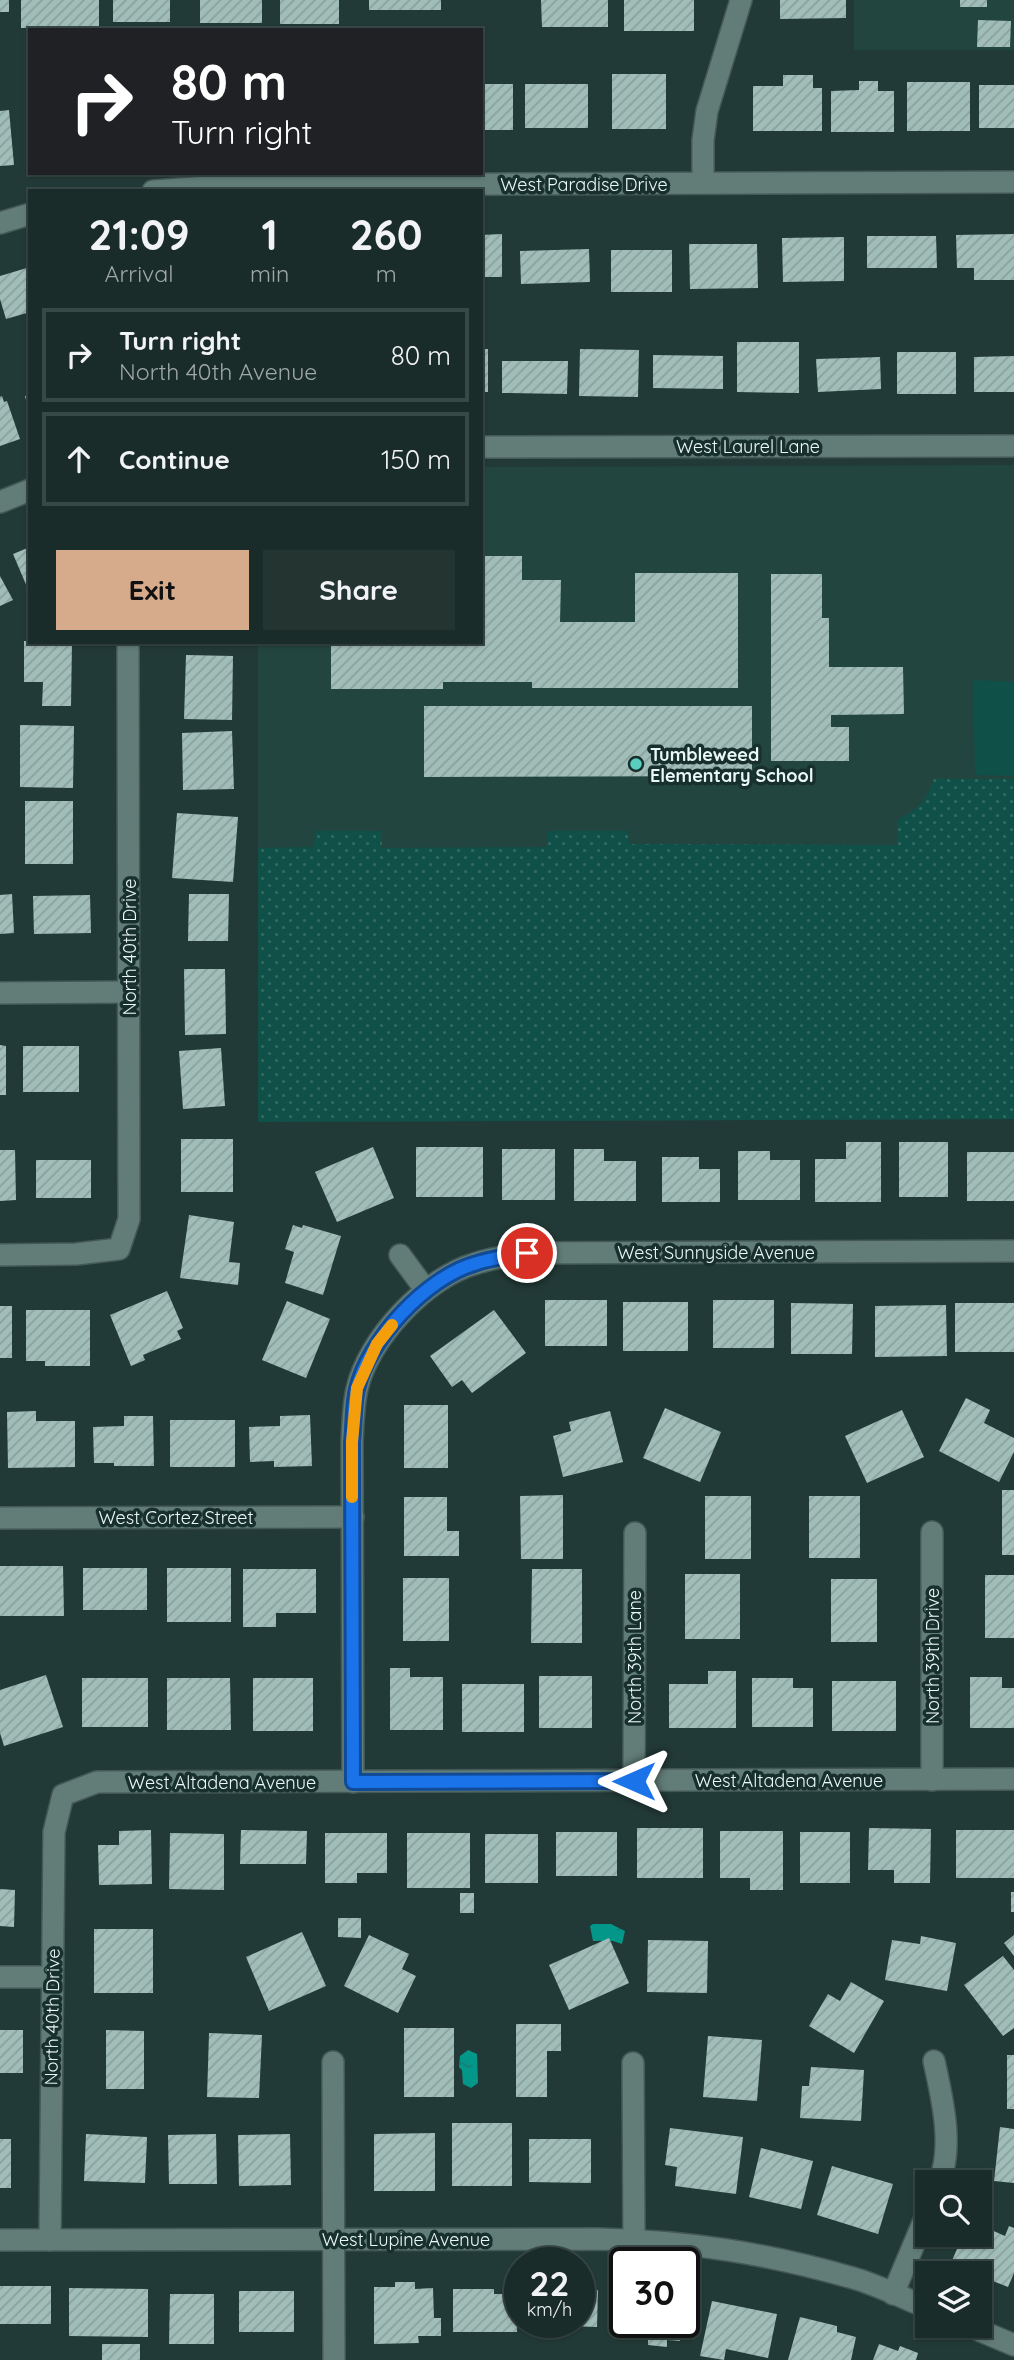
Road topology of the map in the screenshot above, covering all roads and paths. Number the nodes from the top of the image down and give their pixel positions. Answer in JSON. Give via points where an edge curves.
{"nodes":[{"id":1,"x":741,"y":0,"type":"edge"},
{"id":2,"x":1014,"y":182,"type":"edge"},
{"id":3,"x":703,"y":183,"type":"junction"},
{"id":4,"x":176,"y":189,"type":"edge"},
{"id":5,"x":28,"y":215,"type":"edge"},
{"id":6,"x":0,"y":223,"type":"edge"},
{"id":7,"x":1014,"y":446,"type":"edge"},
{"id":8,"x":483,"y":447,"type":"edge"},
{"id":9,"x":28,"y":491,"type":"edge"},
{"id":10,"x":0,"y":502,"type":"edge"},
{"id":11,"x":128,"y":644,"type":"edge"},
{"id":12,"x":129,"y":992,"type":"junction"},
{"id":13,"x":0,"y":993,"type":"edge"},
{"id":14,"x":1014,"y":1251,"type":"edge"},
{"id":15,"x":0,"y":1255,"type":"edge"},
{"id":16,"x":400,"y":1255,"type":"dead end"},
{"id":17,"x":425,"y":1289,"type":"junction"},
{"id":18,"x":353,"y":1517,"type":"junction"},
{"id":19,"x":0,"y":1518,"type":"edge"},
{"id":20,"x":932,"y":1532,"type":"dead end"},
{"id":21,"x":635,"y":1533,"type":"dead end"},
{"id":22,"x":1014,"y":1779,"type":"edge"},
{"id":23,"x":932,"y":1780,"type":"junction"},
{"id":24,"x":634,"y":1781,"type":"junction"},
{"id":25,"x":353,"y":1782,"type":"junction"},
{"id":26,"x":63,"y":1796,"type":"joint"},
{"id":27,"x":0,"y":1977,"type":"edge"},
{"id":28,"x":52,"y":1977,"type":"junction"},
{"id":29,"x":934,"y":2061,"type":"dead end"},
{"id":30,"x":333,"y":2062,"type":"dead end"},
{"id":31,"x":633,"y":2063,"type":"dead end"},
{"id":32,"x":943,"y":2170,"type":"edge"},
{"id":33,"x":332,"y":2239,"type":"junction"},
{"id":34,"x":0,"y":2240,"type":"edge"},
{"id":35,"x":50,"y":2240,"type":"junction"},
{"id":36,"x":634,"y":2240,"type":"junction"},
{"id":37,"x":915,"y":2242,"type":"edge"},
{"id":38,"x":893,"y":2294,"type":"junction"},
{"id":39,"x":915,"y":2303,"type":"edge"},
{"id":40,"x":992,"y":2336,"type":"edge"},
{"id":41,"x":1014,"y":2345,"type":"edge"},
{"id":42,"x":334,"y":2360,"type":"edge"}],
"edges":[{"from":1,"to":3,"type":"street","via":[[706,111]]},
{"from":2,"to":3,"type":"street","name":"West Paradise Drive"},
{"from":3,"to":4,"type":"street","name":"West Paradise Drive","via":[[235,184]]},
{"from":5,"to":6,"type":"street"},
{"from":7,"to":8,"type":"street","name":"West Laurel Lane"},
{"from":9,"to":10,"type":"street"},
{"from":11,"to":12,"type":"street","name":"North 40th Drive"},
{"from":12,"to":13,"type":"street"},
{"from":12,"to":15,"type":"street","name":"North 40th Drive","via":[[129,1219],[119,1249]]},
{"from":14,"to":17,"type":"street","name":"West Sunnyside Avenue","via":[[527,1253],[472,1264]]},
{"from":16,"to":17,"type":"street"},
{"from":17,"to":18,"type":"street","name":"West Sunnyside Avenue","via":[[377,1344],[357,1388]]},
{"from":18,"to":19,"type":"street","name":"West Cortez Street"},
{"from":18,"to":25,"type":"street","name":"West Sunnyside Avenue"},
{"from":20,"to":23,"type":"street","name":"North 39th Drive"},
{"from":21,"to":24,"type":"street","name":"North 39th Lane"},
{"from":22,"to":23,"type":"street","name":"West Altadena Avenue"},
{"from":23,"to":24,"type":"street","name":"West Altadena Avenue"},
{"from":24,"to":25,"type":"street","name":"West Altadena Avenue"},
{"from":25,"to":26,"type":"street","name":"West Altadena Avenue","via":[[97,1782]]},
{"from":26,"to":28,"type":"street","name":"North 40th Drive","via":[[54,1832]]},
{"from":27,"to":28,"type":"street"},
{"from":28,"to":35,"type":"street","name":"North 40th Drive"},
{"from":29,"to":32,"type":"street","via":[[946,2123]]},
{"from":30,"to":33,"type":"street"},
{"from":31,"to":36,"type":"street"},
{"from":33,"to":35,"type":"street","name":"West Lupine Avenue"},
{"from":33,"to":36,"type":"street","name":"West Lupine Avenue"},
{"from":33,"to":42,"type":"street"},
{"from":34,"to":35,"type":"street","name":"West Lupine Avenue"},
{"from":36,"to":38,"type":"street","name":"West Lupine Avenue","via":[[752,2253],[855,2278]]},
{"from":37,"to":38,"type":"street"},
{"from":38,"to":39,"type":"street","name":"West Lupine Avenue"},
{"from":40,"to":41,"type":"street"}]}
